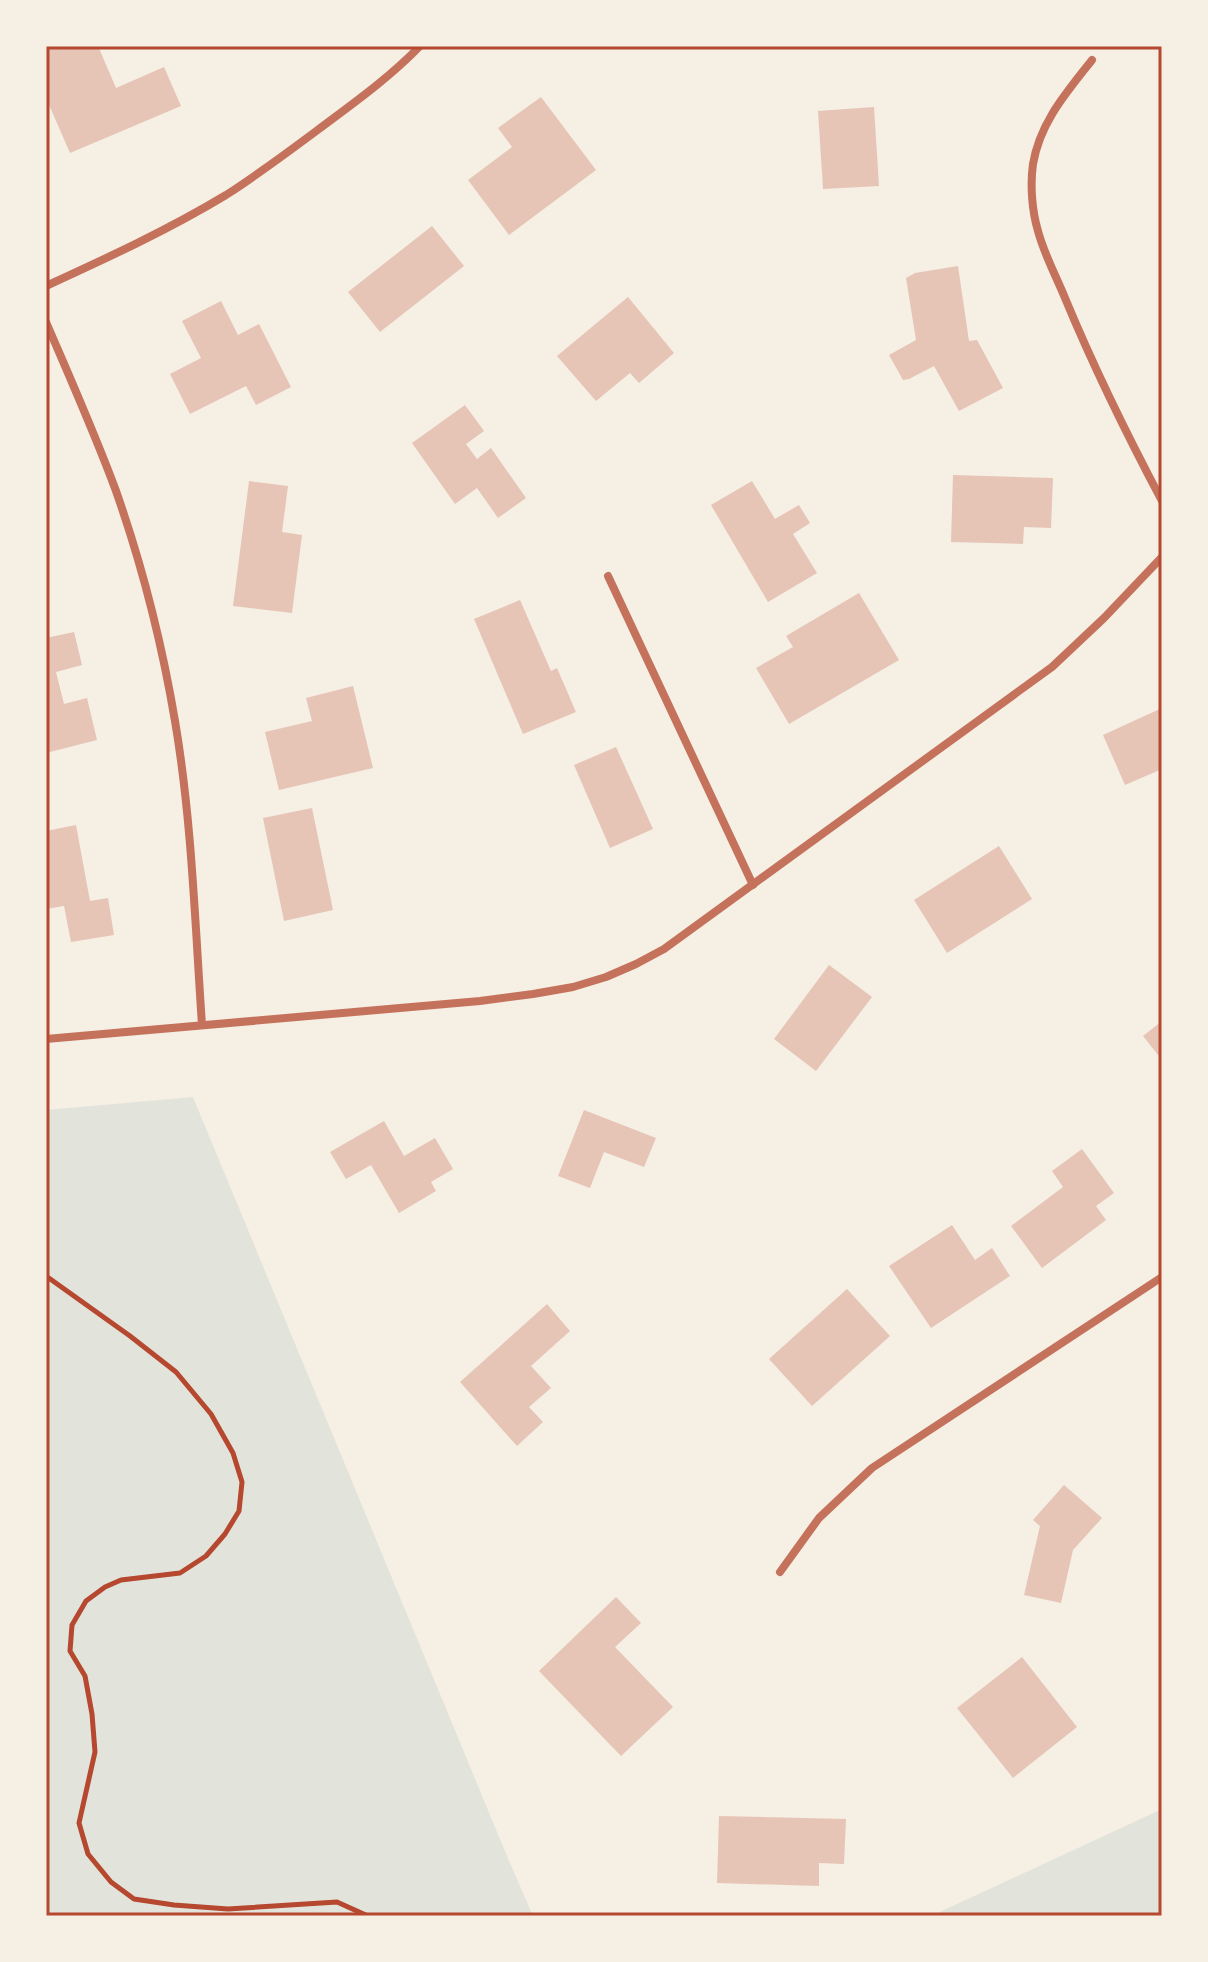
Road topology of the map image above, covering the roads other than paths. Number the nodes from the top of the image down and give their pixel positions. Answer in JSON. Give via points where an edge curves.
{"nodes":[{"id":1,"x":420,"y":46,"type":"edge"},
{"id":2,"x":1092,"y":60,"type":"dead end"},
{"id":3,"x":46,"y":286,"type":"edge"},
{"id":4,"x":46,"y":322,"type":"edge"},
{"id":5,"x":1162,"y":501,"type":"edge"},
{"id":6,"x":1162,"y":557,"type":"edge"},
{"id":7,"x":608,"y":576,"type":"dead end"},
{"id":8,"x":753,"y":885,"type":"junction"},
{"id":9,"x":202,"y":1025,"type":"junction"},
{"id":10,"x":46,"y":1039,"type":"edge"},
{"id":11,"x":1162,"y":1277,"type":"edge"},
{"id":12,"x":780,"y":1572,"type":"dead end"}],
"edges":[{"from":1,"to":3,"type":"street","via":[[334,117],[227,194]]},
{"from":2,"to":5,"type":"street","via":[[1040,136],[1032,198],[1038,231],[1081,337]]},
{"from":4,"to":9,"type":"street","via":[[117,495],[158,641],[186,805]]},
{"from":6,"to":8,"type":"street","via":[[1052,667]]},
{"from":7,"to":8,"type":"street"},
{"from":8,"to":9,"type":"street","via":[[664,949],[573,987],[480,1001]]},
{"from":9,"to":10,"type":"street"},
{"from":11,"to":12,"type":"street","via":[[872,1468],[819,1518]]}]}
